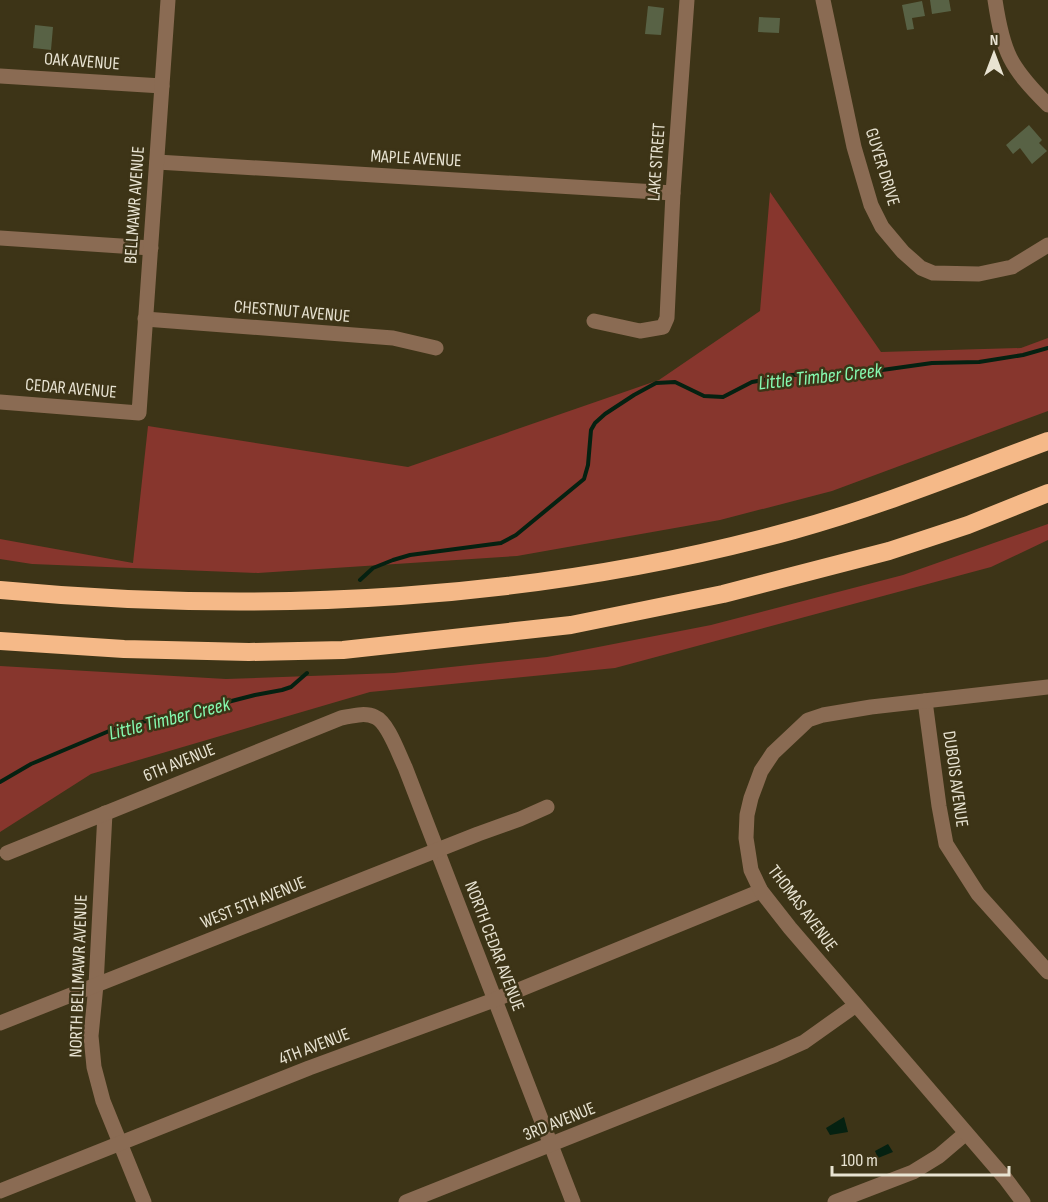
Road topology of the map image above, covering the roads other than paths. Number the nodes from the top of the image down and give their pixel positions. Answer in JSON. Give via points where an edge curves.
{"nodes":[{"id":1,"x":168,"y":0,"type":"edge"},
{"id":2,"x":687,"y":0,"type":"edge"},
{"id":3,"x":823,"y":0,"type":"edge"},
{"id":4,"x":995,"y":0,"type":"edge"},
{"id":5,"x":0,"y":76,"type":"edge"},
{"id":6,"x":162,"y":86,"type":"junction"},
{"id":7,"x":1048,"y":105,"type":"edge"},
{"id":8,"x":157,"y":162,"type":"junction"},
{"id":9,"x":673,"y":193,"type":"junction"},
{"id":10,"x":0,"y":238,"type":"edge"},
{"id":11,"x":1048,"y":245,"type":"edge"},
{"id":12,"x":151,"y":248,"type":"junction"},
{"id":13,"x":145,"y":319,"type":"junction"},
{"id":14,"x":594,"y":321,"type":"dead end"},
{"id":15,"x":436,"y":348,"type":"dead end"},
{"id":16,"x":0,"y":402,"type":"edge"},
{"id":17,"x":139,"y":413,"type":"joint"},
{"id":18,"x":1048,"y":441,"type":"edge"},
{"id":19,"x":1048,"y":493,"type":"edge"},
{"id":20,"x":0,"y":590,"type":"edge"},
{"id":21,"x":0,"y":641,"type":"edge"},
{"id":22,"x":1048,"y":687,"type":"edge"},
{"id":23,"x":925,"y":701,"type":"junction"},
{"id":24,"x":368,"y":715,"type":"joint"},
{"id":25,"x":547,"y":807,"type":"dead end"},
{"id":26,"x":105,"y":813,"type":"junction"},
{"id":27,"x":437,"y":850,"type":"junction"},
{"id":28,"x":7,"y":853,"type":"dead end"},
{"id":29,"x":761,"y":891,"type":"junction"},
{"id":30,"x":1048,"y":972,"type":"edge"},
{"id":31,"x":96,"y":985,"type":"junction"},
{"id":32,"x":494,"y":1000,"type":"junction"},
{"id":33,"x":856,"y":1005,"type":"junction"},
{"id":34,"x":0,"y":1023,"type":"edge"},
{"id":35,"x":966,"y":1133,"type":"junction"},
{"id":36,"x":120,"y":1143,"type":"junction"},
{"id":37,"x":550,"y":1146,"type":"junction"},
{"id":38,"x":0,"y":1191,"type":"edge"},
{"id":39,"x":144,"y":1202,"type":"edge"},
{"id":40,"x":406,"y":1202,"type":"edge"},
{"id":41,"x":573,"y":1202,"type":"edge"},
{"id":42,"x":834,"y":1202,"type":"edge"},
{"id":43,"x":1023,"y":1202,"type":"edge"}],
"edges":[{"from":1,"to":6,"type":"street","name":"BELLMAWR AVENUE"},
{"from":2,"to":9,"type":"street","name":"LAKE STREET"},
{"from":3,"to":11,"type":"street","name":"GUYER DRIVE","via":[[854,147],[871,205],[882,227],[903,252],[933,273],[979,274],[1012,267]]},
{"from":4,"to":7,"type":"street","via":[[1008,58]]},
{"from":5,"to":6,"type":"street","name":"OAK AVENUE"},
{"from":6,"to":8,"type":"street","name":"BELLMAWR AVENUE"},
{"from":8,"to":9,"type":"street","name":"MAPLE AVENUE"},
{"from":8,"to":12,"type":"street","name":"BELLMAWR AVENUE"},
{"from":9,"to":14,"type":"street","name":"LAKE STREET","via":[[667,318],[663,327],[640,331]]},
{"from":10,"to":12,"type":"street"},
{"from":12,"to":13,"type":"street","name":"BELLMAWR AVENUE"},
{"from":13,"to":15,"type":"street","name":"CHESTNUT AVENUE","via":[[393,338]]},
{"from":13,"to":17,"type":"street","name":"BELLMAWR AVENUE"},
{"from":16,"to":17,"type":"street","name":"CEDAR AVENUE"},
{"from":18,"to":20,"type":"highway","via":[[795,530],[681,558],[596,573],[402,596],[286,601],[197,601]]},
{"from":19,"to":21,"type":"highway","via":[[968,525],[867,557],[723,594],[571,625],[343,651],[124,649]]},
{"from":22,"to":23,"type":"street","name":"THOMAS AVENUE"},
{"from":23,"to":29,"type":"street","name":"THOMAS AVENUE","via":[[808,720],[773,753],[761,771],[747,815],[751,870]]},
{"from":23,"to":30,"type":"street","name":"DUBOIS AVENUE","via":[[946,844],[978,894]]},
{"from":24,"to":26,"type":"street","name":"6TH AVENUE","via":[[341,718]]},
{"from":24,"to":27,"type":"street","name":"NORTH CEDAR AVENUE","via":[[377,717],[387,729]]},
{"from":25,"to":27,"type":"street","name":"WEST 5TH AVENUE"},
{"from":26,"to":28,"type":"street","name":"6TH AVENUE"},
{"from":26,"to":31,"type":"street","name":"NORTH BELLMAWR AVENUE"},
{"from":27,"to":31,"type":"street","name":"WEST 5TH AVENUE"},
{"from":27,"to":32,"type":"street","name":"NORTH CEDAR AVENUE"},
{"from":29,"to":32,"type":"street","name":"4TH AVENUE"},
{"from":29,"to":33,"type":"street","name":"THOMAS AVENUE"},
{"from":31,"to":34,"type":"street","name":"WEST 5TH AVENUE"},
{"from":31,"to":36,"type":"street","name":"NORTH BELLMAWR AVENUE","via":[[91,1036],[94,1067]]},
{"from":32,"to":36,"type":"street","name":"4TH AVENUE"},
{"from":32,"to":37,"type":"street","name":"NORTH CEDAR AVENUE"},
{"from":33,"to":35,"type":"street","name":"THOMAS AVENUE"},
{"from":33,"to":37,"type":"street","name":"3RD AVENUE","via":[[804,1042]]},
{"from":35,"to":42,"type":"street","via":[[913,1172]]},
{"from":35,"to":43,"type":"street","name":"THOMAS AVENUE"},
{"from":36,"to":38,"type":"street","name":"4TH AVENUE"},
{"from":36,"to":39,"type":"street","name":"NORTH BELLMAWR AVENUE"},
{"from":37,"to":40,"type":"street","name":"3RD AVENUE"},
{"from":37,"to":41,"type":"street","name":"NORTH CEDAR AVENUE"}]}
